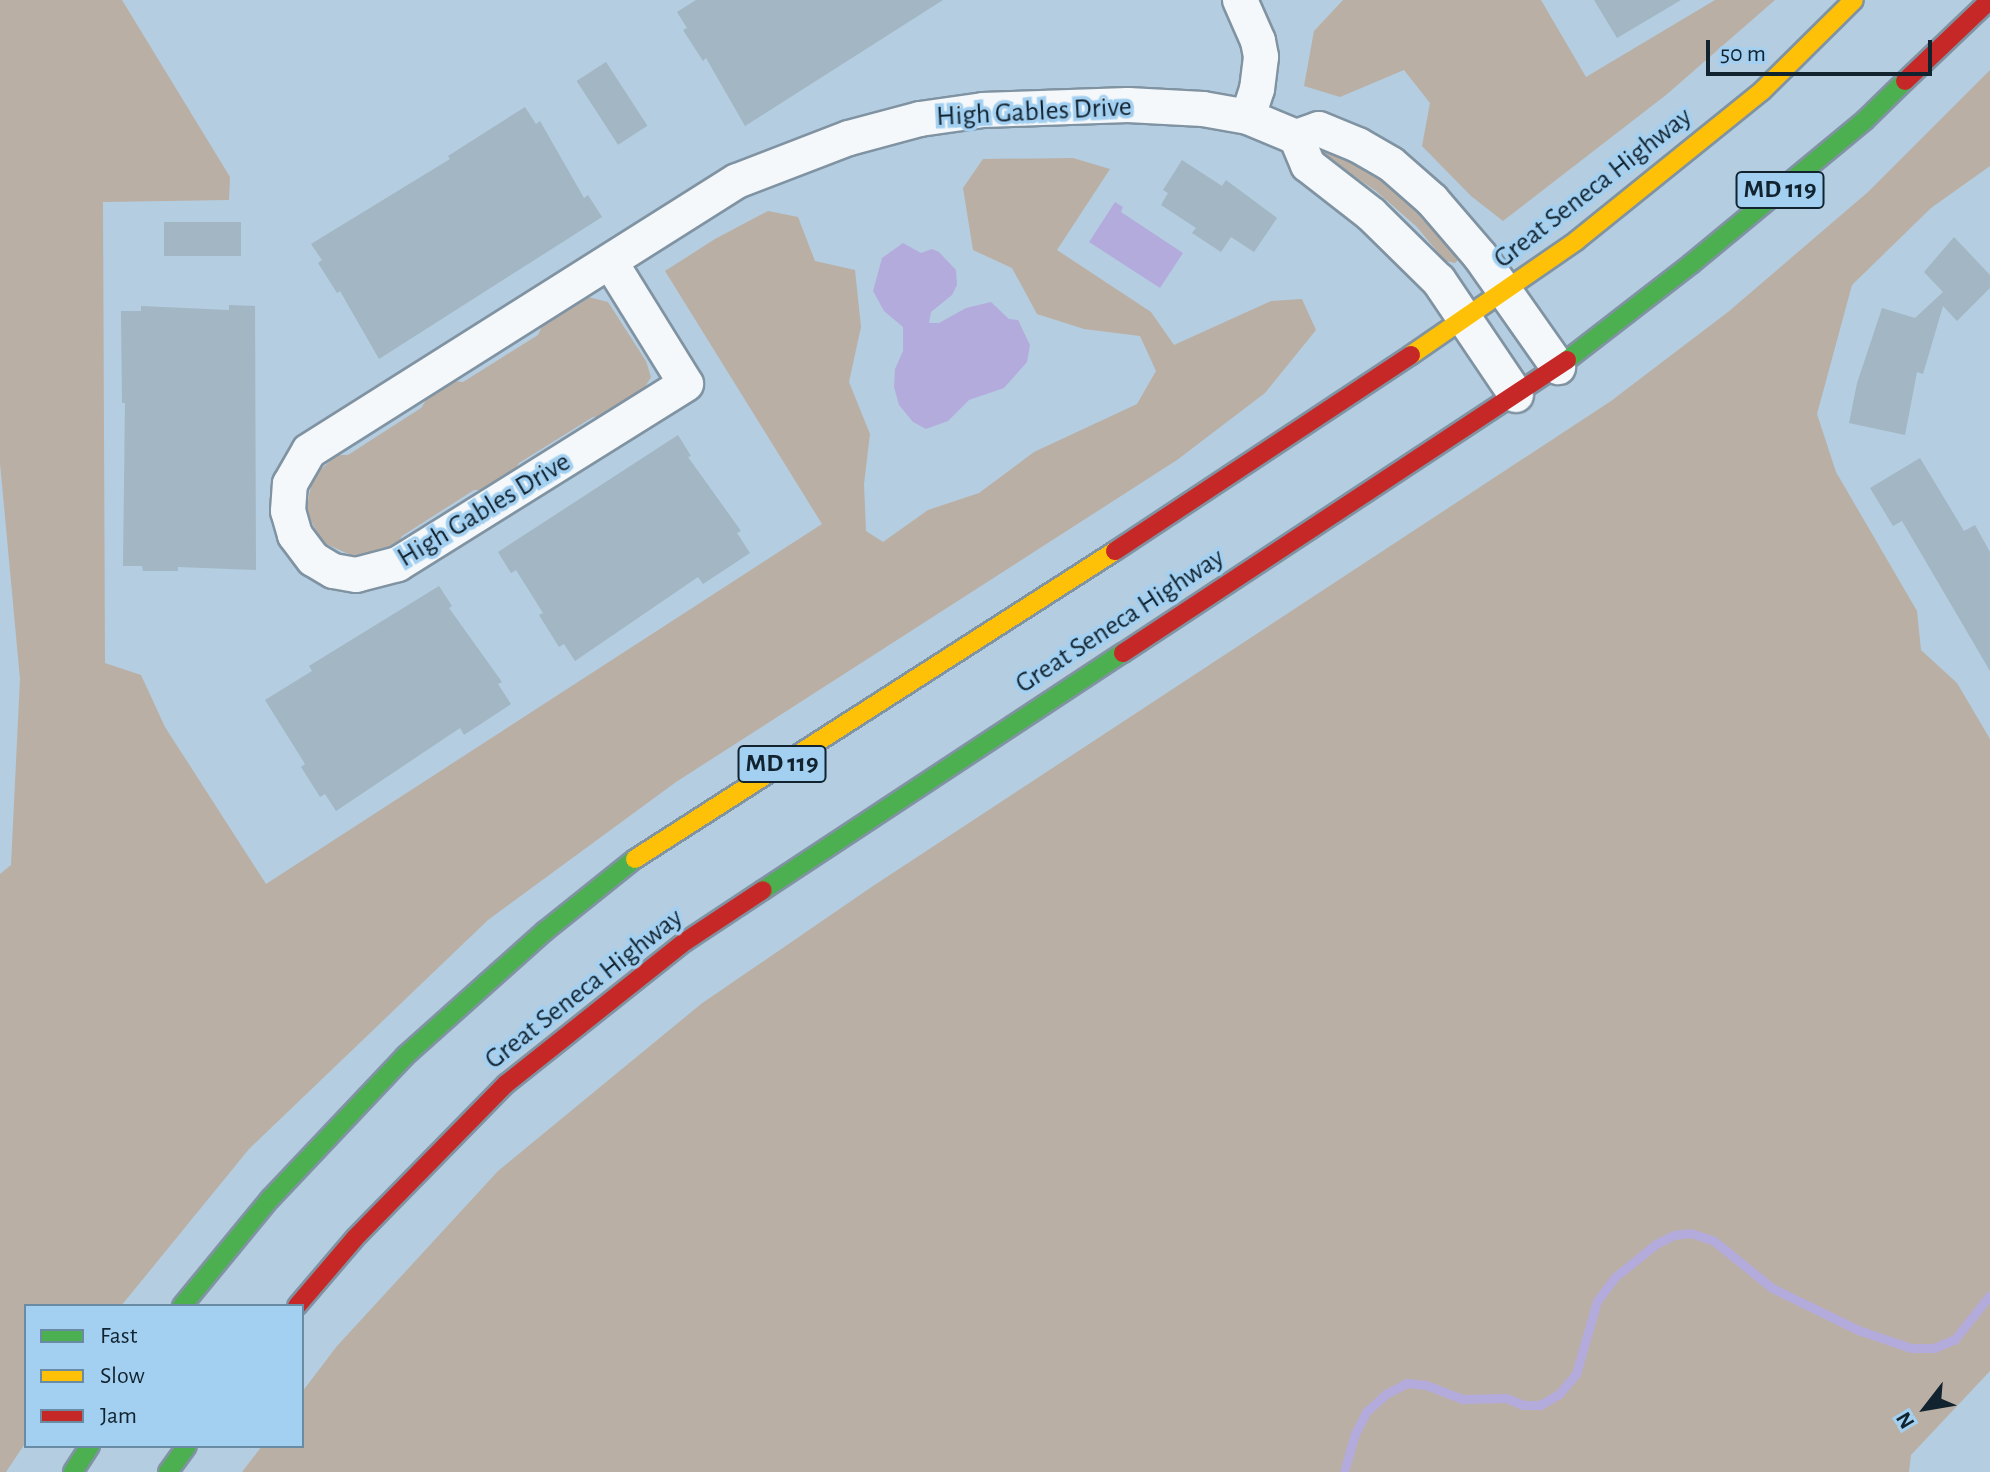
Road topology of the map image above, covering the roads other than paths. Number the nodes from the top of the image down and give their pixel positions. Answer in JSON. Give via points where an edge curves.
{"nodes":[{"id":1,"x":1240,"y":0,"type":"edge"},
{"id":2,"x":1854,"y":0,"type":"edge"},
{"id":3,"x":1990,"y":0,"type":"edge"},
{"id":4,"x":1248,"y":117,"type":"junction"},
{"id":5,"x":1296,"y":137,"type":"junction"},
{"id":6,"x":611,"y":263,"type":"junction"},
{"id":7,"x":1507,"y":291,"type":"junction"},
{"id":8,"x":1463,"y":320,"type":"junction"},
{"id":9,"x":1558,"y":367,"type":"junction"},
{"id":10,"x":1516,"y":395,"type":"junction"},
{"id":11,"x":184,"y":1304,"type":"edge"},
{"id":12,"x":299,"y":1304,"type":"edge"},
{"id":13,"x":186,"y":1448,"type":"edge"},
{"id":14,"x":168,"y":1472,"type":"edge"}],
"edges":[{"from":1,"to":4,"type":"street","via":[[1261,57]]},
{"from":2,"to":7,"type":"main road","name":"Great Seneca Highway","number":"MD 119","via":[[1762,91]]},
{"from":3,"to":9,"type":"main road","name":"Great Seneca Highway","number":"MD 119","via":[[1865,120]]},
{"from":4,"to":5,"type":"street","name":"High Gables Drive"},
{"from":4,"to":6,"type":"street","name":"High Gables Drive","via":[[1128,105],[983,110],[920,119],[805,152],[737,181]]},
{"from":5,"to":7,"type":"street","name":"High Gables Drive","via":[[1319,129],[1391,164],[1432,200]]},
{"from":5,"to":8,"type":"street","via":[[1308,165],[1371,214],[1439,281]]},
{"from":6,"to":6,"type":"street","name":"High Gables Drive","via":[[309,451],[290,484],[288,511],[295,535],[313,559],[333,571],[356,575],[398,564],[686,384]]},
{"from":7,"to":8,"type":"main road","name":"Great Seneca Highway","number":"MD 119"},
{"from":7,"to":9,"type":"street","name":"High Gables Drive"},
{"from":8,"to":10,"type":"street"},
{"from":8,"to":11,"type":"main road","name":"Great Seneca Highway","number":"MD 119","via":[[637,858],[545,931],[405,1056],[270,1199]]},
{"from":9,"to":10,"type":"main road","name":"Great Seneca Highway","number":"MD 119"},
{"from":10,"to":12,"type":"main road","name":"Great Seneca Highway","number":"MD 119","via":[[686,941],[506,1084],[355,1238]]},
{"from":13,"to":14,"type":"main road"}]}
